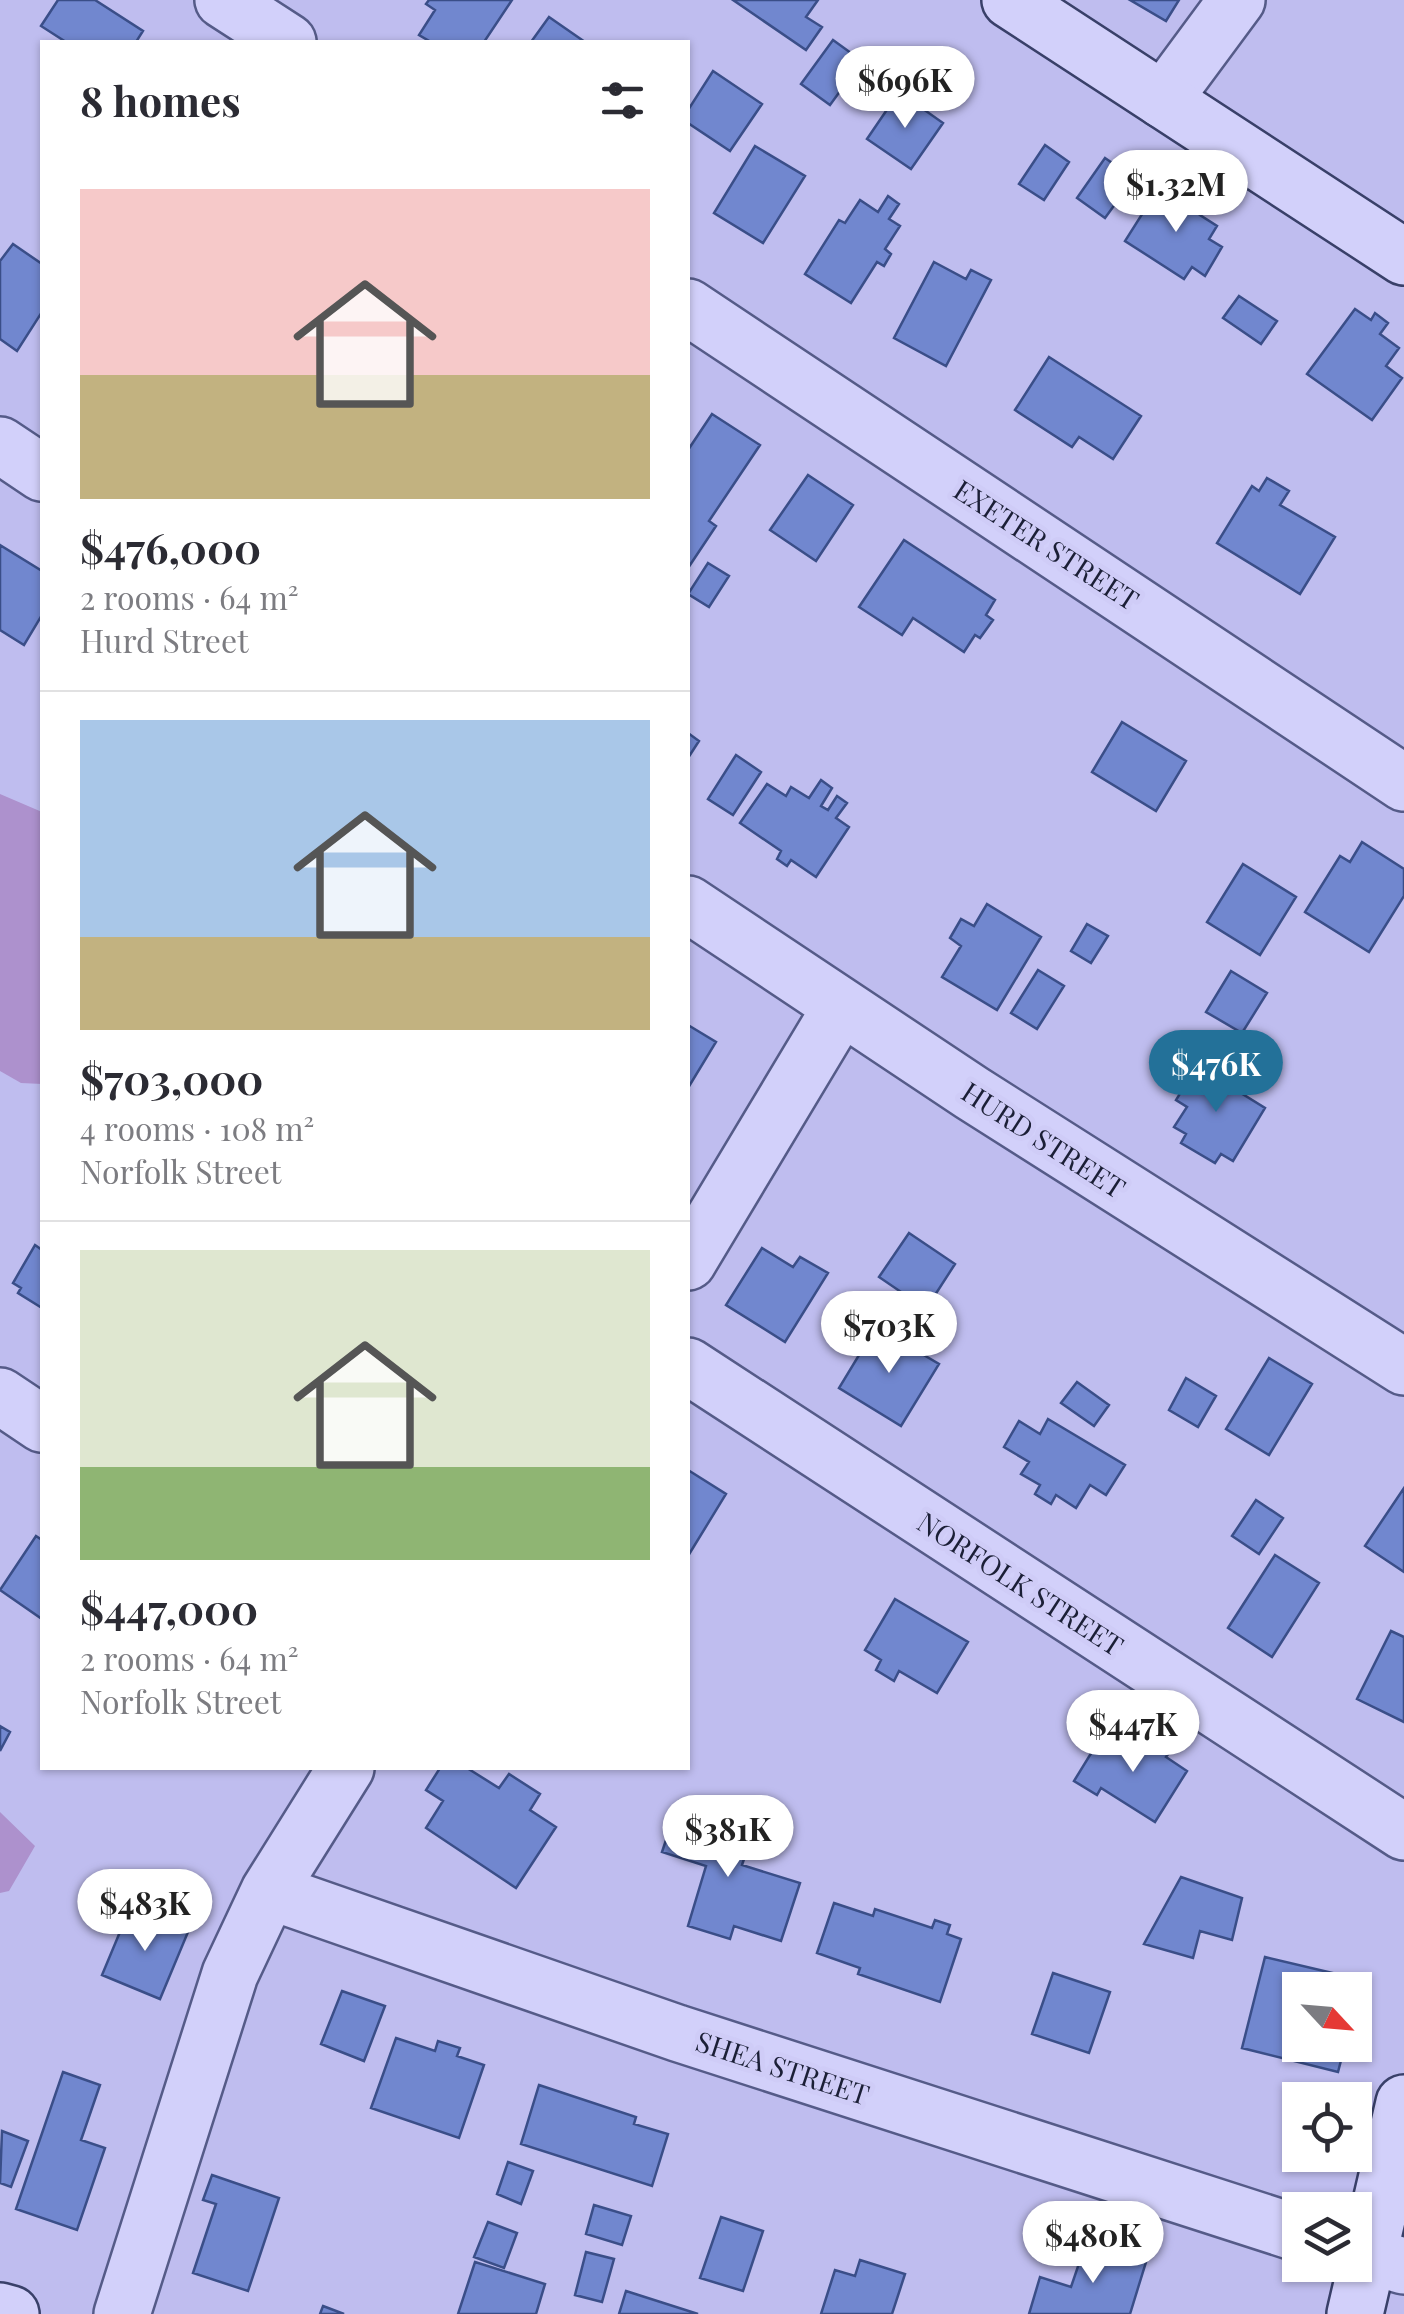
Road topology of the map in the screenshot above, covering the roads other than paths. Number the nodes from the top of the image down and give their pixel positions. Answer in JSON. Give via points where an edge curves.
{"nodes":[{"id":1,"x":224,"y":0,"type":"edge"},
{"id":2,"x":1010,"y":0,"type":"edge"},
{"id":3,"x":1237,"y":0,"type":"edge"},
{"id":4,"x":285,"y":40,"type":"edge"},
{"id":5,"x":1163,"y":100,"type":"junction"},
{"id":6,"x":1404,"y":256,"type":"edge"},
{"id":7,"x":690,"y":307,"type":"edge"},
{"id":8,"x":0,"y":445,"type":"edge"},
{"id":9,"x":40,"y":472,"type":"edge"},
{"id":10,"x":1404,"y":783,"type":"edge"},
{"id":11,"x":690,"y":905,"type":"edge"},
{"id":12,"x":842,"y":1007,"type":"junction"},
{"id":13,"x":690,"y":1259,"type":"edge"},
{"id":14,"x":690,"y":1367,"type":"edge"},
{"id":15,"x":1404,"y":1368,"type":"edge"},
{"id":16,"x":0,"y":1396,"type":"edge"},
{"id":17,"x":40,"y":1423,"type":"edge"},
{"id":18,"x":345,"y":1770,"type":"edge"},
{"id":19,"x":1404,"y":1832,"type":"edge"},
{"id":20,"x":269,"y":1891,"type":"junction"},
{"id":21,"x":1404,"y":2103,"type":"edge"},
{"id":22,"x":1282,"y":2228,"type":"edge"},
{"id":23,"x":1375,"y":2258,"type":"edge"},
{"id":24,"x":0,"y":2311,"type":"edge"},
{"id":25,"x":11,"y":2314,"type":"edge"},
{"id":26,"x":122,"y":2314,"type":"edge"},
{"id":27,"x":1355,"y":2314,"type":"edge"}],
"edges":[{"from":1,"to":4,"type":"street"},
{"from":2,"to":5,"type":"street"},
{"from":3,"to":5,"type":"street"},
{"from":5,"to":6,"type":"street"},
{"from":7,"to":10,"type":"street","name":"EXETER STREET"},
{"from":8,"to":9,"type":"street"},
{"from":11,"to":12,"type":"street","name":"HURD STREET"},
{"from":12,"to":13,"type":"street"},
{"from":12,"to":15,"type":"street","name":"HURD STREET"},
{"from":14,"to":19,"type":"street","name":"NORFOLK STREET"},
{"from":16,"to":17,"type":"street"},
{"from":18,"to":20,"type":"street"},
{"from":20,"to":22,"type":"street","name":"SHEA STREET","via":[[677,2033]]},
{"from":20,"to":26,"type":"street","via":[[230,1974]]},
{"from":21,"to":23,"type":"street"},
{"from":23,"to":27,"type":"street"},
{"from":24,"to":25,"type":"street"}]}
